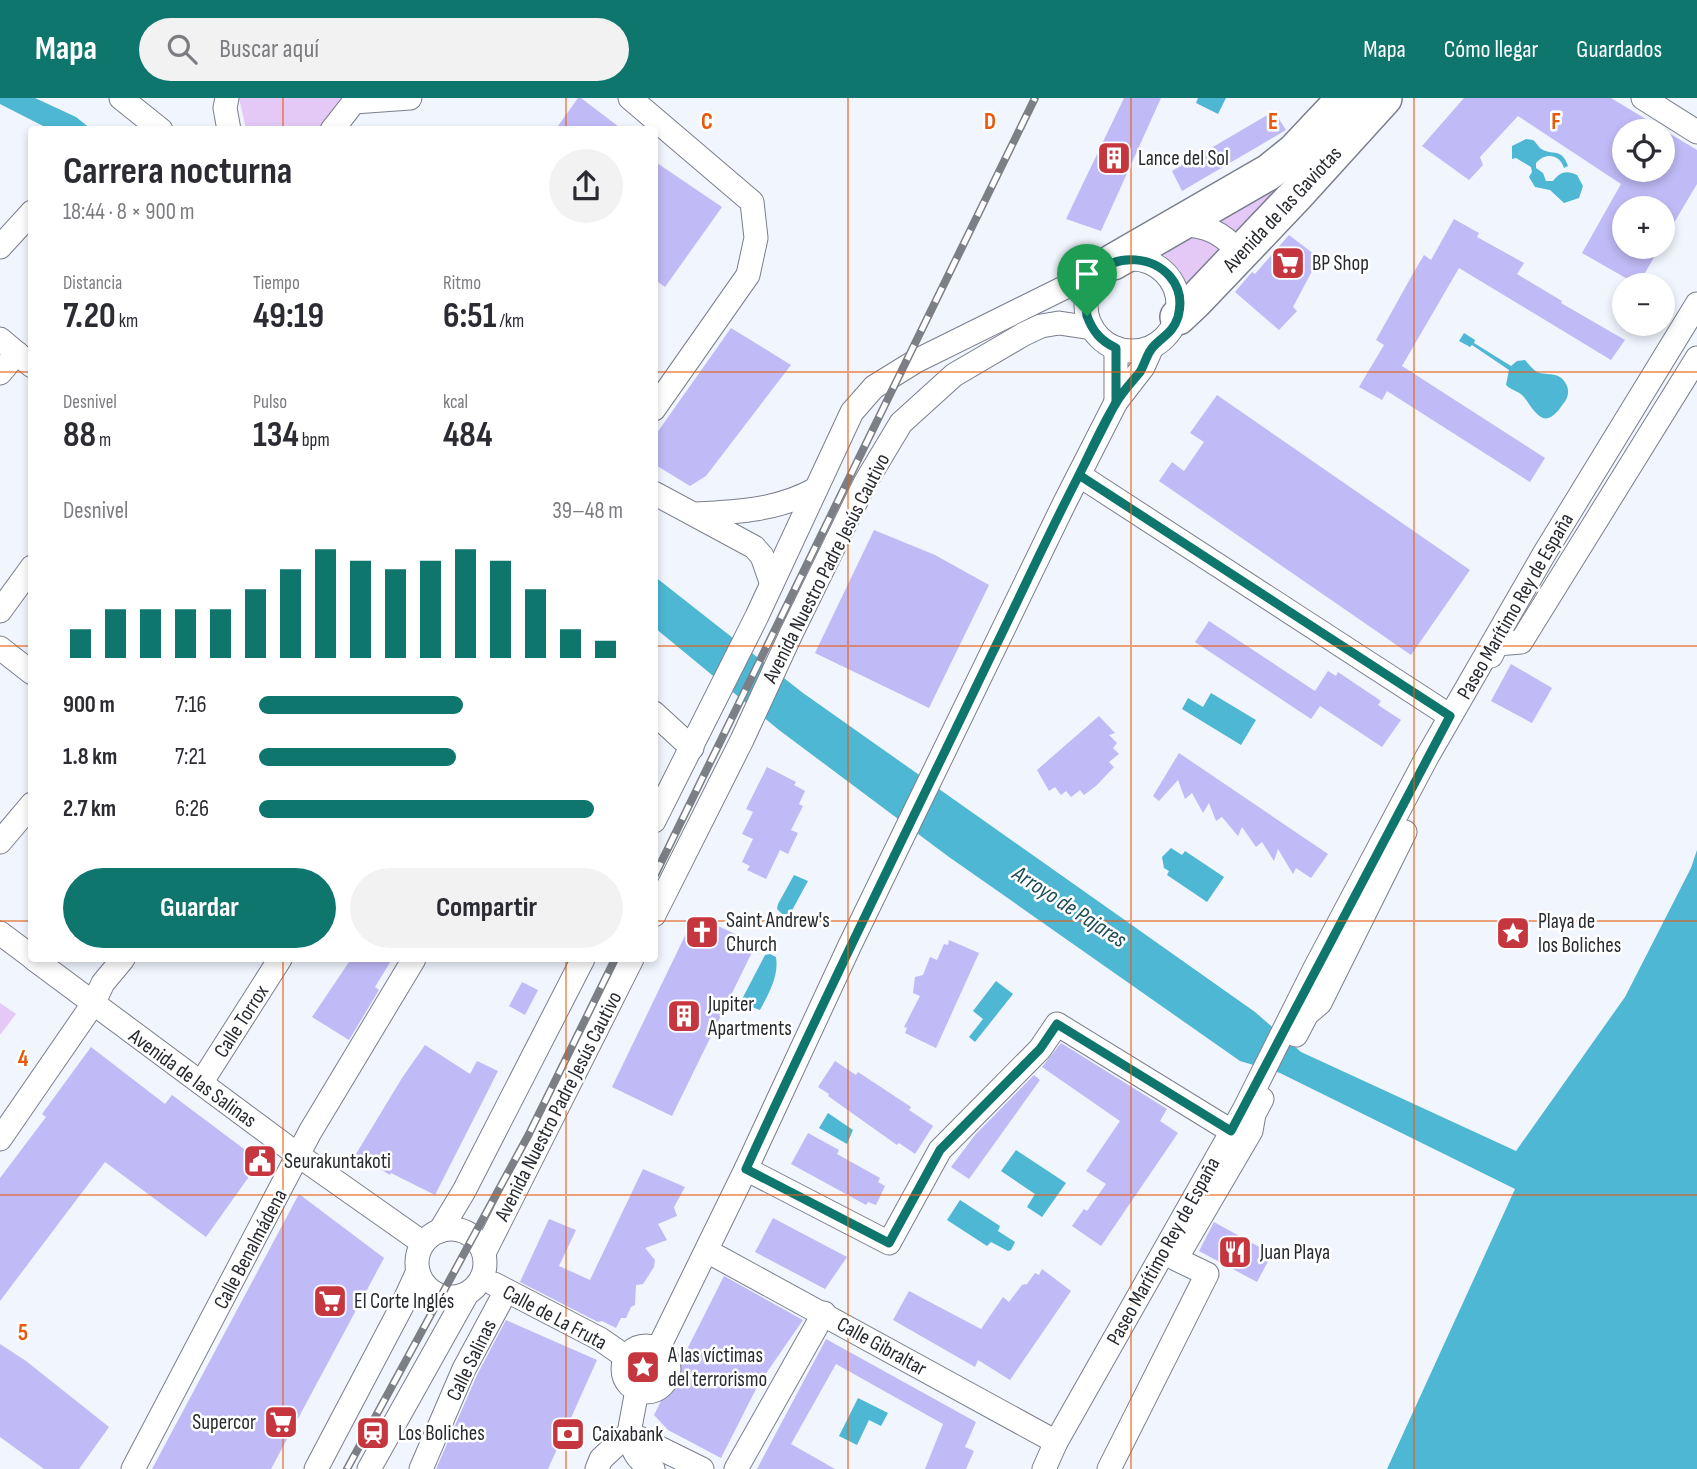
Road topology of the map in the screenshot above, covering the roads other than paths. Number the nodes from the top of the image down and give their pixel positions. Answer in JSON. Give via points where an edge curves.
{"nodes":[{"id":1,"x":121,"y":98,"type":"edge"},
{"id":2,"x":227,"y":98,"type":"edge"},
{"id":3,"x":410,"y":98,"type":"edge"},
{"id":4,"x":630,"y":98,"type":"edge"},
{"id":5,"x":1345,"y":98,"type":"edge"},
{"id":6,"x":1384,"y":98,"type":"edge"},
{"id":7,"x":1643,"y":98,"type":"edge"},
{"id":8,"x":156,"y":126,"type":"edge"},
{"id":9,"x":228,"y":126,"type":"edge"},
{"id":10,"x":335,"y":126,"type":"edge"},
{"id":11,"x":1697,"y":132,"type":"edge"},
{"id":12,"x":28,"y":216,"type":"edge"},
{"id":13,"x":1179,"y":224,"type":"junction"},
{"id":14,"x":0,"y":247,"type":"edge"},
{"id":15,"x":1241,"y":253,"type":"junction"},
{"id":16,"x":1108,"y":266,"type":"junction"},
{"id":17,"x":1697,"y":303,"type":"edge"},
{"id":18,"x":1178,"y":317,"type":"junction"},
{"id":19,"x":1092,"y":328,"type":"junction"},
{"id":20,"x":1152,"y":347,"type":"junction"},
{"id":21,"x":1116,"y":348,"type":"junction"},
{"id":22,"x":16,"y":353,"type":"edge"},
{"id":23,"x":1697,"y":358,"type":"edge"},
{"id":24,"x":0,"y":373,"type":"edge"},
{"id":25,"x":1116,"y":402,"type":"junction"},
{"id":26,"x":658,"y":404,"type":"edge"},
{"id":27,"x":1079,"y":475,"type":"junction"},
{"id":28,"x":816,"y":489,"type":"junction"},
{"id":29,"x":658,"y":494,"type":"edge"},
{"id":30,"x":696,"y":514,"type":"junction"},
{"id":31,"x":28,"y":572,"type":"edge"},
{"id":32,"x":771,"y":582,"type":"junction"},
{"id":33,"x":0,"y":611,"type":"edge"},
{"id":34,"x":0,"y":648,"type":"edge"},
{"id":35,"x":28,"y":670,"type":"edge"},
{"id":36,"x":1450,"y":716,"type":"junction"},
{"id":37,"x":658,"y":717,"type":"edge"},
{"id":38,"x":692,"y":748,"type":"junction"},
{"id":39,"x":28,"y":809,"type":"edge"},
{"id":40,"x":658,"y":813,"type":"edge"},
{"id":41,"x":0,"y":842,"type":"edge"},
{"id":42,"x":658,"y":907,"type":"edge"},
{"id":43,"x":0,"y":933,"type":"edge"},
{"id":44,"x":28,"y":954,"type":"edge"},
{"id":45,"x":38,"y":962,"type":"edge"},
{"id":46,"x":120,"y":962,"type":"edge"},
{"id":47,"x":279,"y":962,"type":"edge"},
{"id":48,"x":412,"y":962,"type":"edge"},
{"id":49,"x":581,"y":962,"type":"edge"},
{"id":50,"x":630,"y":962,"type":"edge"},
{"id":51,"x":93,"y":1004,"type":"junction"},
{"id":52,"x":1301,"y":1012,"type":"junction"},
{"id":53,"x":201,"y":1083,"type":"junction"},
{"id":54,"x":1249,"y":1112,"type":"junction"},
{"id":55,"x":1231,"y":1131,"type":"junction"},
{"id":56,"x":0,"y":1139,"type":"edge"},
{"id":57,"x":298,"y":1155,"type":"junction"},
{"id":58,"x":746,"y":1169,"type":"junction"},
{"id":59,"x":432,"y":1237,"type":"junction"},
{"id":60,"x":707,"y":1251,"type":"junction"},
{"id":61,"x":484,"y":1253,"type":"junction"},
{"id":62,"x":418,"y":1271,"type":"junction"},
{"id":63,"x":474,"y":1286,"type":"junction"},
{"id":64,"x":506,"y":1291,"type":"junction"},
{"id":65,"x":824,"y":1313,"type":"junction"},
{"id":66,"x":658,"y":1349,"type":"junction"},
{"id":67,"x":626,"y":1357,"type":"junction"},
{"id":68,"x":637,"y":1390,"type":"junction"},
{"id":69,"x":629,"y":1433,"type":"junction"},
{"id":70,"x":1056,"y":1442,"type":"junction"},
{"id":71,"x":133,"y":1469,"type":"edge"},
{"id":72,"x":316,"y":1469,"type":"edge"},
{"id":73,"x":369,"y":1469,"type":"edge"},
{"id":74,"x":421,"y":1469,"type":"edge"},
{"id":75,"x":597,"y":1469,"type":"edge"},
{"id":76,"x":653,"y":1469,"type":"edge"},
{"id":77,"x":702,"y":1469,"type":"edge"},
{"id":78,"x":736,"y":1469,"type":"edge"},
{"id":79,"x":1044,"y":1469,"type":"edge"},
{"id":80,"x":1108,"y":1469,"type":"edge"}],
"edges":[{"from":1,"to":8,"type":"street"},
{"from":2,"to":9,"type":"street"},
{"from":3,"to":10,"type":"street","via":[[354,102]]},
{"from":4,"to":26,"type":"street","via":[[752,202],[756,238],[748,275]]},
{"from":5,"to":13,"type":"main road","name":"Avenida de las Gaviotas","via":[[1269,172]]},
{"from":6,"to":15,"type":"main road","name":"Avenida de las Gaviotas"},
{"from":7,"to":11,"type":"street"},
{"from":12,"to":14,"type":"street"},
{"from":13,"to":15,"type":"street","via":[[1214,230]]},
{"from":13,"to":16,"type":"main road","name":"Avenida de las Gaviotas"},
{"from":15,"to":18,"type":"main road","name":"Avenida de las Gaviotas"},
{"from":16,"to":18,"type":"street","via":[[1126,259],[1155,264],[1175,287]]},
{"from":16,"to":19,"type":"street","via":[[1088,290]]},
{"from":16,"to":28,"type":"street","name":"Avenida Nuestro Padre Jesús Cautivo","via":[[873,387],[852,412]]},
{"from":17,"to":36,"type":"street","name":"Paseo Marítimo Rey de España"},
{"from":18,"to":20,"type":"street","via":[[1164,340]]},
{"from":19,"to":21,"type":"street"},
{"from":19,"to":42,"type":"street","name":"Avenida Nuestro Padre Jesús Cautivo","via":[[1059,323],[1024,334],[954,375],[901,423],[865,483]]},
{"from":20,"to":21,"type":"street"},
{"from":20,"to":25,"type":"street"},
{"from":21,"to":25,"type":"street"},
{"from":22,"to":24,"type":"street"},
{"from":23,"to":52,"type":"street","via":[[1521,642],[1497,644],[1320,1003]]},
{"from":25,"to":27,"type":"street"},
{"from":27,"to":36,"type":"street"},
{"from":27,"to":58,"type":"street"},
{"from":28,"to":30,"type":"street","via":[[774,506]]},
{"from":28,"to":32,"type":"street","name":"Avenida Nuestro Padre Jesús Cautivo"},
{"from":29,"to":30,"type":"street"},
{"from":30,"to":32,"type":"street","via":[[754,547]]},
{"from":31,"to":33,"type":"street"},
{"from":32,"to":38,"type":"street","name":"Avenida Nuestro Padre Jesús Cautivo"},
{"from":34,"to":35,"type":"street"},
{"from":36,"to":52,"type":"street","name":"Paseo Marítimo Rey de España"},
{"from":37,"to":38,"type":"street"},
{"from":38,"to":40,"type":"street","name":"Avenida Nuestro Padre Jesús Cautivo"},
{"from":39,"to":41,"type":"street"},
{"from":43,"to":44,"type":"street","name":"Avenida de las Salinas"},
{"from":45,"to":51,"type":"street","name":"Avenida de las Salinas"},
{"from":46,"to":51,"type":"street"},
{"from":47,"to":53,"type":"street","name":"Calle Torrox"},
{"from":48,"to":57,"type":"street","name":"Calle Benalmádena"},
{"from":49,"to":59,"type":"street","via":[[464,1191]]},
{"from":50,"to":61,"type":"street","name":"Avenida Nuestro Padre Jesús Cautivo"},
{"from":51,"to":53,"type":"street","name":"Avenida de las Salinas"},
{"from":51,"to":56,"type":"street"},
{"from":52,"to":54,"type":"street","name":"Paseo Marítimo Rey de España"},
{"from":53,"to":57,"type":"street","name":"Avenida de las Salinas"},
{"from":54,"to":55,"type":"street","name":"Paseo Marítimo Rey de España"},
{"from":54,"to":80,"type":"street","via":[[1251,1131],[1177,1259],[1206,1274]]},
{"from":55,"to":58,"type":"street","via":[[1057,1024],[1040,1049],[940,1150],[889,1243]]},
{"from":55,"to":70,"type":"street","name":"Paseo Marítimo Rey de España"},
{"from":57,"to":59,"type":"street","name":"Avenida de las Salinas"},
{"from":57,"to":71,"type":"street","name":"Calle Benalmádena"},
{"from":58,"to":60,"type":"street"},
{"from":59,"to":61,"type":"street","via":[[462,1230]]},
{"from":59,"to":62,"type":"street","via":[[416,1262]]},
{"from":60,"to":65,"type":"street","name":"Calle Gibraltar"},
{"from":60,"to":66,"type":"street"},
{"from":61,"to":63,"type":"street","via":[[485,1269]]},
{"from":62,"to":63,"type":"street","via":[[422,1281],[447,1297]]},
{"from":62,"to":72,"type":"street"},
{"from":63,"to":64,"type":"street","name":"Calle de La Fruta"},
{"from":63,"to":73,"type":"street"},
{"from":64,"to":67,"type":"street","name":"Calle de La Fruta"},
{"from":64,"to":74,"type":"street","name":"Calle Salinas","via":[[464,1369]]},
{"from":65,"to":70,"type":"street","name":"Calle Gibraltar"},
{"from":65,"to":78,"type":"street"},
{"from":66,"to":67,"type":"street","via":[[644,1346]]},
{"from":66,"to":68,"type":"street","via":[[668,1361],[668,1376],[652,1391]]},
{"from":67,"to":68,"type":"street","via":[[624,1374]]},
{"from":68,"to":69,"type":"street"},
{"from":69,"to":75,"type":"street"},
{"from":69,"to":76,"type":"street","via":[[632,1451]]},
{"from":69,"to":77,"type":"street"},
{"from":70,"to":79,"type":"street","name":"Paseo Marítimo Rey de España"}]}
